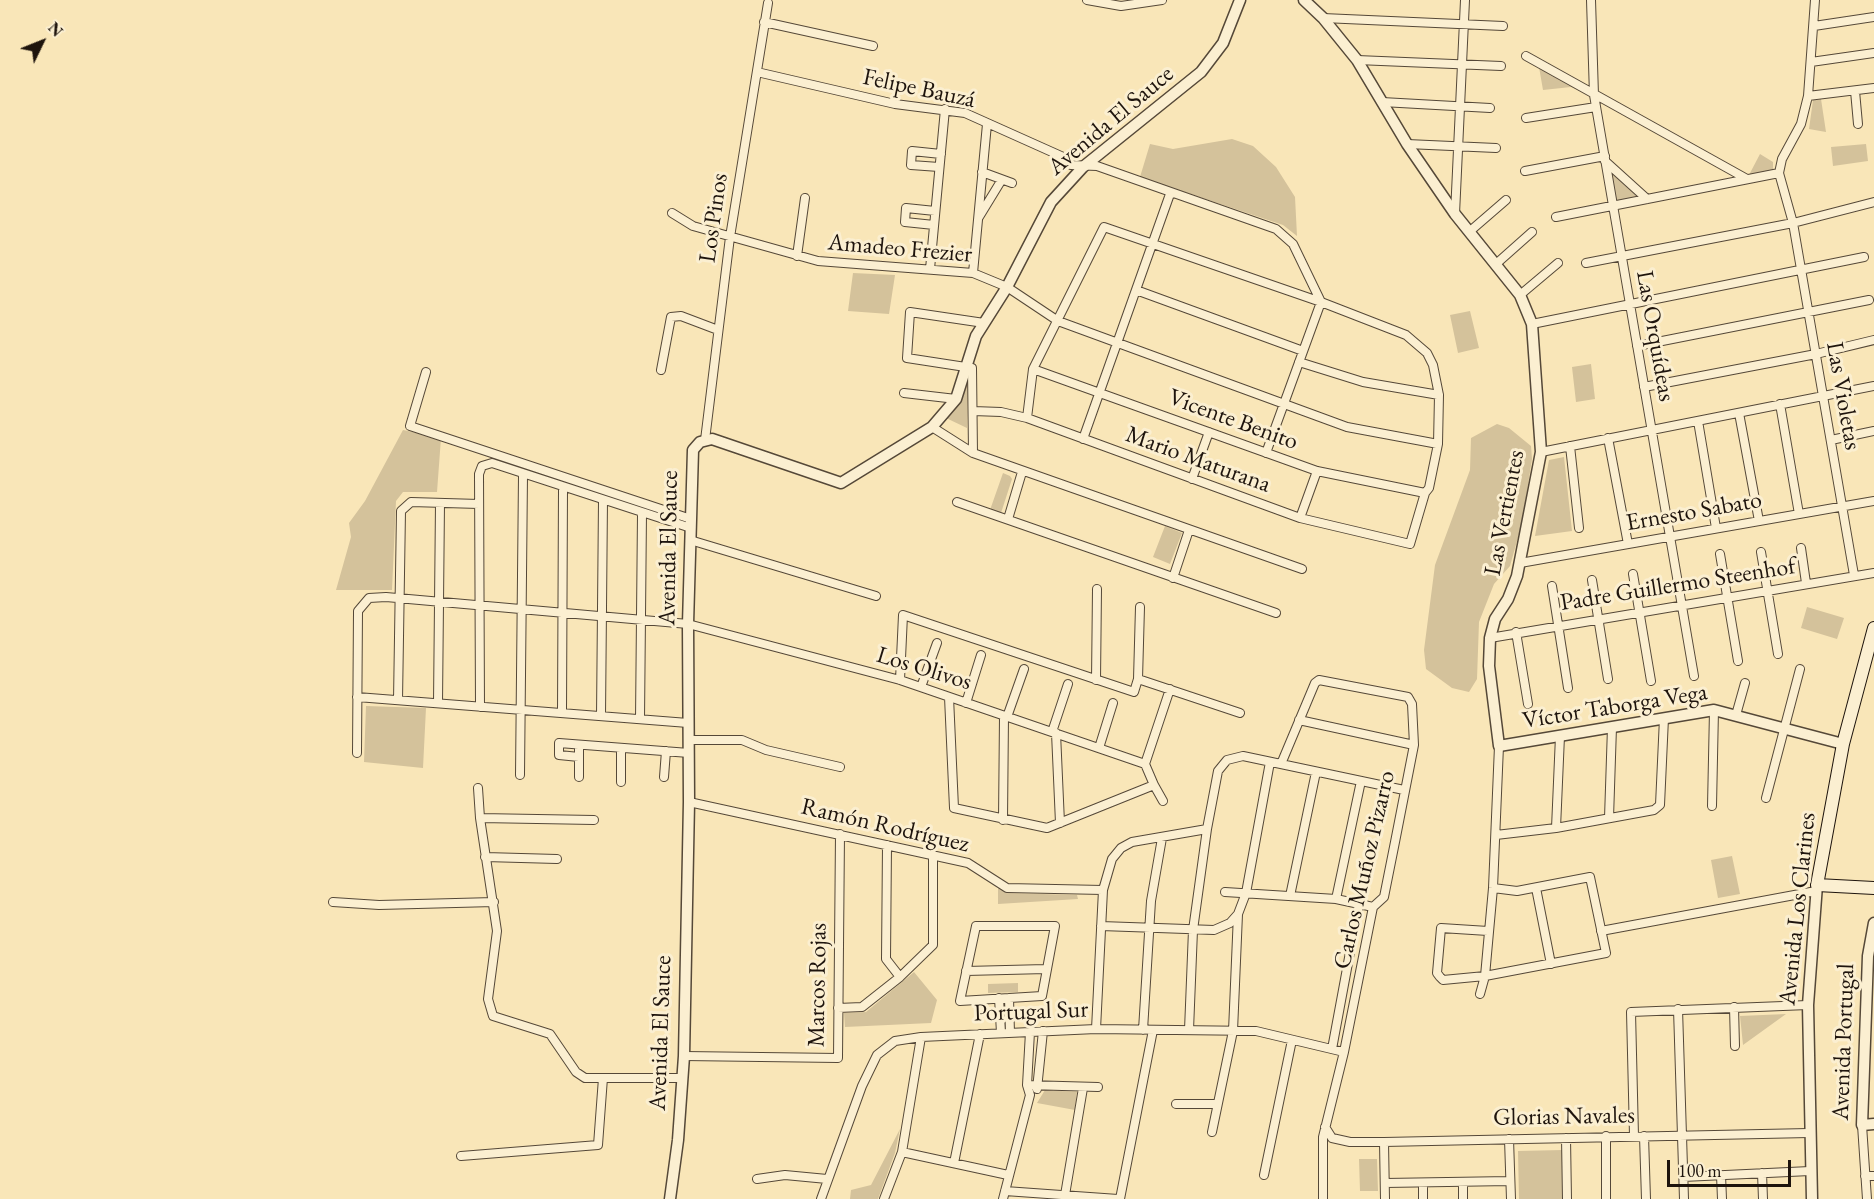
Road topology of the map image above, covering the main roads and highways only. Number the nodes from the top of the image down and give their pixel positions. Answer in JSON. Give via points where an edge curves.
{"nodes":[{"id":1,"x":1874,"y":628,"type":"edge"},
{"id":2,"x":1874,"y":888,"type":"edge"}],
"edges":[{"from":1,"to":2,"type":"main road","name":"Avenida Los Clarines","via":[[1842,744],[1817,888]]}]}
